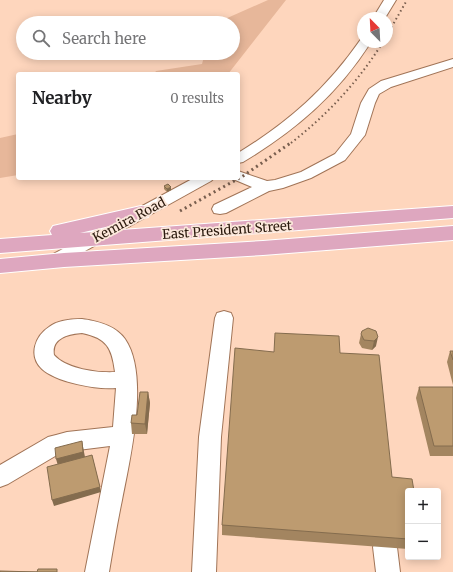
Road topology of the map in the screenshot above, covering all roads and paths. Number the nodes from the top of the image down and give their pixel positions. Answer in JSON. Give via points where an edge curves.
{"nodes":[{"id":1,"x":390,"y":0,"type":"edge"},
{"id":2,"x":383,"y":12,"type":"edge"},
{"id":3,"x":361,"y":48,"type":"edge"},
{"id":4,"x":453,"y":63,"type":"edge"},
{"id":5,"x":240,"y":158,"type":"edge"},
{"id":6,"x":240,"y":177,"type":"edge"},
{"id":7,"x":202,"y":180,"type":"edge"},
{"id":8,"x":266,"y":186,"type":"junction"},
{"id":9,"x":220,"y":209,"type":"dead end"},
{"id":10,"x":145,"y":210,"type":"junction"},
{"id":11,"x":453,"y":212,"type":"edge"},
{"id":12,"x":453,"y":233,"type":"edge"},
{"id":13,"x":161,"y":234,"type":"junction"},
{"id":14,"x":92,"y":240,"type":"junction"},
{"id":15,"x":0,"y":245,"type":"edge"},
{"id":16,"x":52,"y":262,"type":"junction"},
{"id":17,"x":0,"y":266,"type":"edge"},
{"id":18,"x":224,"y":318,"type":"dead end"},
{"id":19,"x":125,"y":379,"type":"dead end"},
{"id":20,"x":122,"y":434,"type":"junction"},
{"id":21,"x":0,"y":477,"type":"edge"},
{"id":22,"x":385,"y":547,"type":"edge"},
{"id":23,"x":97,"y":572,"type":"edge"},
{"id":24,"x":204,"y":572,"type":"edge"},
{"id":25,"x":388,"y":572,"type":"edge"}],
"edges":[{"from":1,"to":2,"type":"street"},
{"from":3,"to":5,"type":"street","via":[[337,81],[314,104],[274,136]]},
{"from":4,"to":8,"type":"street","via":[[386,84],[374,92],[358,135],[340,157],[306,176]]},
{"from":6,"to":8,"type":"street"},
{"from":7,"to":10,"type":"street","name":"Kemira Road"},
{"from":8,"to":9,"type":"street"},
{"from":10,"to":13,"type":"main road","via":[[153,228]]},
{"from":10,"to":14,"type":"street","name":"Kemira Road"},
{"from":10,"to":15,"type":"main road"},
{"from":11,"to":13,"type":"main road","name":"East President Street"},
{"from":12,"to":16,"type":"main road","name":"East President Street"},
{"from":13,"to":14,"type":"main road","name":"East President Street"},
{"from":14,"to":15,"type":"main road","name":"East President Street"},
{"from":14,"to":16,"type":"street","name":"Kemira Road"},
{"from":16,"to":17,"type":"main road","name":"East President Street"},
{"from":18,"to":24,"type":"street","via":[[210,436]]},
{"from":19,"to":20,"type":"street","via":[[126,407]]},
{"from":20,"to":21,"type":"street","via":[[56,444]]},
{"from":20,"to":23,"type":"street"},
{"from":22,"to":25,"type":"street"}]}
